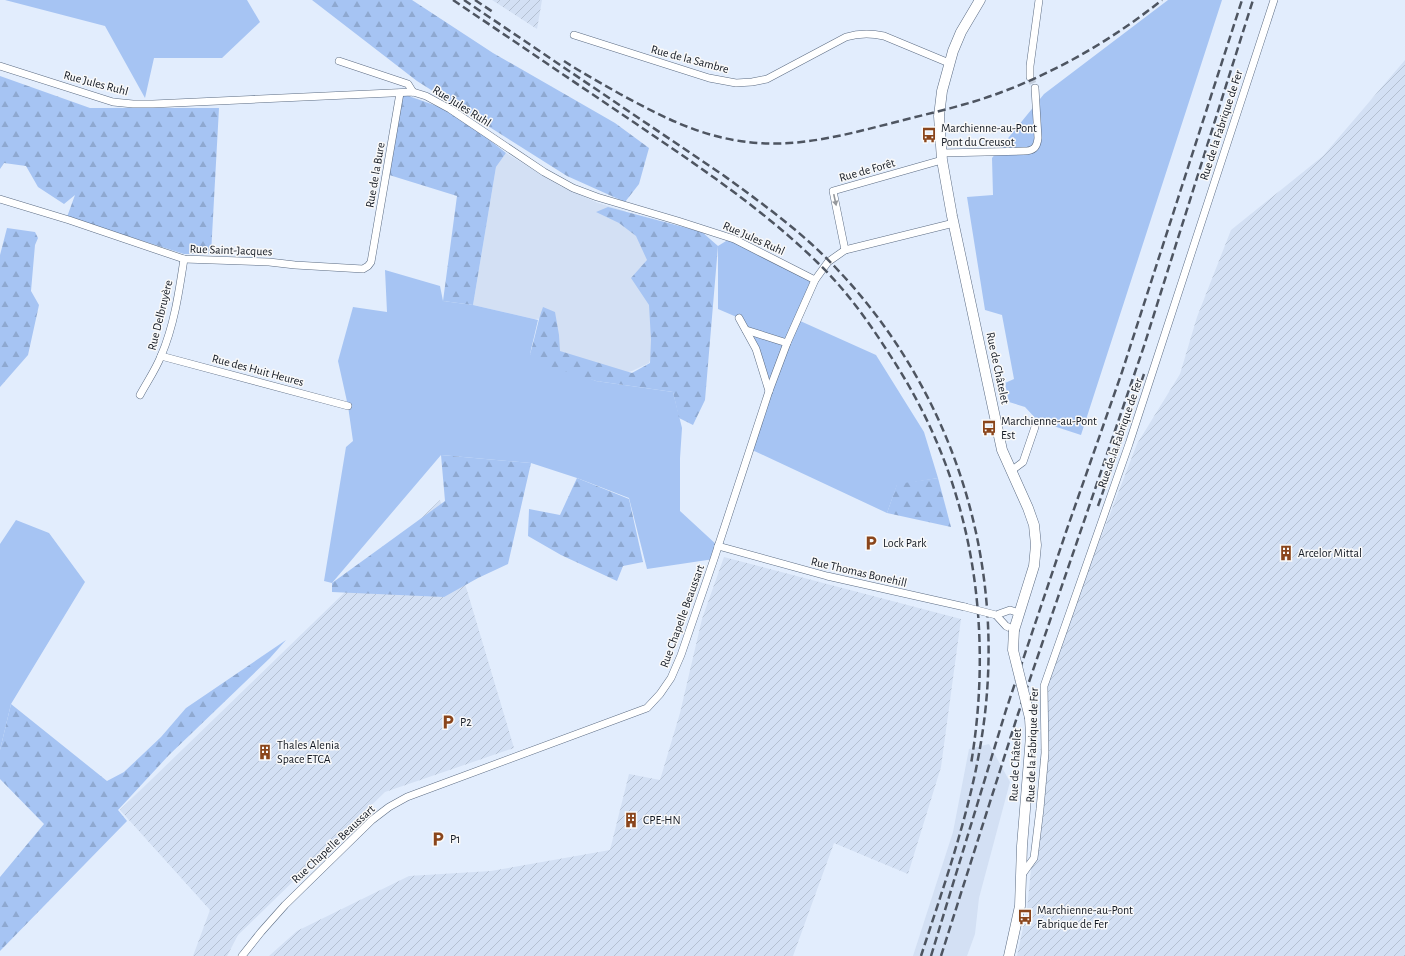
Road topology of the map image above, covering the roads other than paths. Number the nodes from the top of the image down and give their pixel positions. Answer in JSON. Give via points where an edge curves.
{"nodes":[{"id":1,"x":980,"y":0,"type":"edge"},
{"id":2,"x":1039,"y":0,"type":"edge"},
{"id":3,"x":1274,"y":0,"type":"edge"},
{"id":4,"x":574,"y":35,"type":"dead end"},
{"id":5,"x":339,"y":61,"type":"dead end"},
{"id":6,"x":949,"y":63,"type":"junction"},
{"id":7,"x":0,"y":66,"type":"edge"},
{"id":8,"x":1030,"y":77,"type":"tunnel mouth"},
{"id":9,"x":1035,"y":88,"type":"tunnel mouth"},
{"id":10,"x":413,"y":92,"type":"junction"},
{"id":11,"x":400,"y":93,"type":"junction"},
{"id":12,"x":942,"y":157,"type":"junction"},
{"id":13,"x":0,"y":199,"type":"edge"},
{"id":14,"x":954,"y":223,"type":"junction"},
{"id":15,"x":845,"y":250,"type":"junction"},
{"id":16,"x":184,"y":259,"type":"junction"},
{"id":17,"x":371,"y":262,"type":"joint"},
{"id":18,"x":815,"y":280,"type":"junction"},
{"id":19,"x":739,"y":318,"type":"dead end"},
{"id":20,"x":746,"y":330,"type":"junction"},
{"id":21,"x":787,"y":344,"type":"junction"},
{"id":22,"x":161,"y":356,"type":"junction"},
{"id":23,"x":769,"y":391,"type":"junction"},
{"id":24,"x":140,"y":395,"type":"dead end"},
{"id":25,"x":348,"y":406,"type":"dead end"},
{"id":26,"x":1035,"y":427,"type":"dead end"},
{"id":27,"x":1011,"y":471,"type":"junction"},
{"id":28,"x":718,"y":546,"type":"junction"},
{"id":29,"x":1019,"y":613,"type":"junction"},
{"id":30,"x":996,"y":615,"type":"junction"},
{"id":31,"x":1014,"y":630,"type":"junction"},
{"id":32,"x":1021,"y":876,"type":"junction"},
{"id":33,"x":242,"y":956,"type":"edge"},
{"id":34,"x":1009,"y":956,"type":"edge"}],
"edges":[{"from":1,"to":6,"type":"main road","name":"Rue de Châtelet","via":[[961,32]]},
{"from":2,"to":8,"type":"street"},
{"from":3,"to":32,"type":"street","name":"Rue de la Fabrique de Fer","via":[[1129,444],[1044,686],[1044,753],[1040,809],[1034,858]]},
{"from":4,"to":6,"type":"street","name":"Rue de la Sambre","via":[[709,78],[736,83],[767,79],[846,37],[864,33],[877,34]]},
{"from":5,"to":10,"type":"street","via":[[408,84]]},
{"from":6,"to":12,"type":"main road","name":"Rue de Châtelet","via":[[939,116]]},
{"from":7,"to":11,"type":"street","name":"Rue Jules Ruhl","via":[[113,102],[133,104]]},
{"from":9,"to":12,"type":"street","via":[[1038,143],[1035,148],[1024,152]]},
{"from":10,"to":11,"type":"street","name":"Rue Jules Ruhl"},
{"from":10,"to":18,"type":"street","name":"Rue Jules Ruhl","via":[[426,96],[450,110],[544,172],[573,188],[597,198],[734,240]]},
{"from":11,"to":17,"type":"street","name":"Rue de la Bure"},
{"from":12,"to":14,"type":"main road","name":"Rue de Châtelet"},
{"from":12,"to":15,"type":"street","name":"Rue de Forêt","one_way":true,"via":[[833,191]]},
{"from":13,"to":16,"type":"street","name":"Rue Saint-Jacques"},
{"from":14,"to":15,"type":"street","name":"Rue Chapelle Beaussart"},
{"from":14,"to":27,"type":"main road","name":"Rue de Châtelet","via":[[1002,450]]},
{"from":15,"to":18,"type":"street","name":"Rue Chapelle Beaussart","via":[[828,262]]},
{"from":16,"to":17,"type":"street","name":"Rue Saint-Jacques","via":[[363,269]]},
{"from":16,"to":22,"type":"street","name":"Rue Delbruyère","via":[[178,296]]},
{"from":18,"to":21,"type":"street","name":"Rue Chapelle Beaussart"},
{"from":19,"to":20,"type":"street"},
{"from":20,"to":21,"type":"street"},
{"from":20,"to":23,"type":"street","via":[[756,349]]},
{"from":21,"to":23,"type":"street","name":"Rue Chapelle Beaussart"},
{"from":22,"to":24,"type":"street","name":"Rue Delbruyère"},
{"from":22,"to":25,"type":"street","name":"Rue des Huit Heures"},
{"from":23,"to":28,"type":"street","name":"Rue Chapelle Beaussart"},
{"from":26,"to":27,"type":"street","via":[[1023,462]]},
{"from":27,"to":29,"type":"main road","name":"Rue de Châtelet","via":[[1034,525],[1036,545],[1034,566]]},
{"from":28,"to":30,"type":"street","name":"Rue Thomas Bonehill","bridge":true,"via":[[827,576]]},
{"from":28,"to":33,"type":"street","name":"Rue Chapelle Beaussart","via":[[679,661],[671,678],[647,708],[407,797],[389,807],[372,820],[285,905]]},
{"from":29,"to":30,"type":"street","name":"Rue Thomas Bonehill","via":[[1010,610]]},
{"from":29,"to":31,"type":"main road","name":"Rue de Châtelet"},
{"from":30,"to":31,"type":"street","name":"Rue Thomas Bonehill","via":[[1006,626]]},
{"from":31,"to":32,"type":"main road","name":"Rue de Châtelet","bridge":true,"via":[[1013,650],[1030,718],[1031,736]]},
{"from":32,"to":34,"type":"main road","name":"Rue de Châtelet","via":[[1020,906]]}]}
